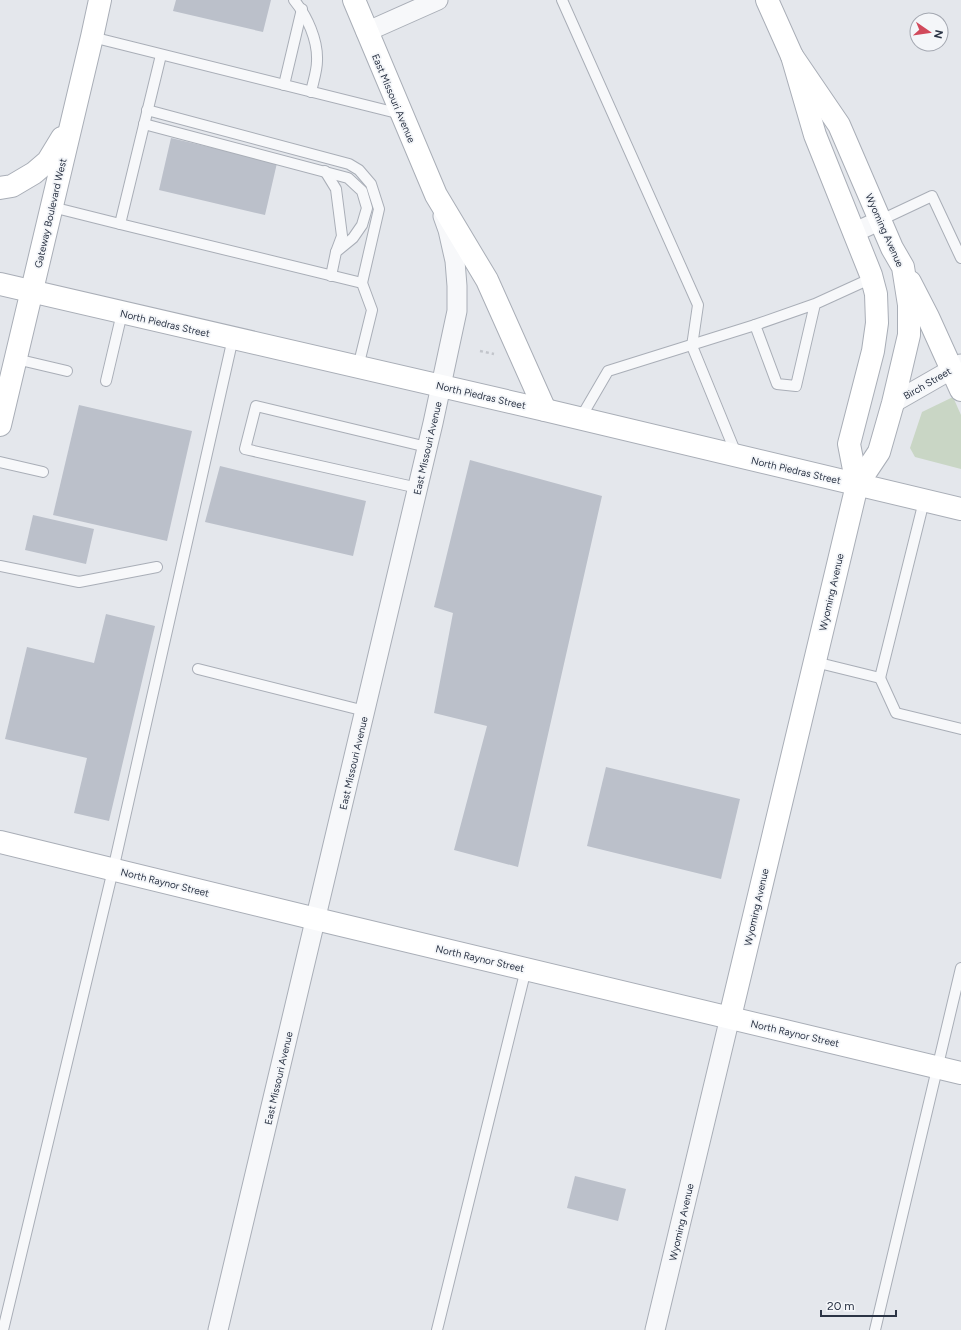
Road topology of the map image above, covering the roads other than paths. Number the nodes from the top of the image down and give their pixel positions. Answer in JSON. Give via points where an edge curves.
{"nodes":[{"id":1,"x":100,"y":0,"type":"edge"},
{"id":2,"x":294,"y":0,"type":"edge"},
{"id":3,"x":354,"y":0,"type":"edge"},
{"id":4,"x":438,"y":0,"type":"edge"},
{"id":5,"x":562,"y":0,"type":"edge"},
{"id":6,"x":767,"y":0,"type":"edge"},
{"id":7,"x":302,"y":9,"type":"junction"},
{"id":8,"x":366,"y":32,"type":"junction"},
{"id":9,"x":92,"y":37,"type":"junction"},
{"id":10,"x":161,"y":55,"type":"junction"},
{"id":11,"x":792,"y":56,"type":"junction"},
{"id":12,"x":284,"y":85,"type":"junction"},
{"id":13,"x":311,"y":92,"type":"junction"},
{"id":14,"x":147,"y":110,"type":"junction"},
{"id":15,"x":401,"y":114,"type":"junction"},
{"id":16,"x":71,"y":124,"type":"junction"},
{"id":17,"x":144,"y":124,"type":"junction"},
{"id":18,"x":325,"y":171,"type":"junction"},
{"id":19,"x":0,"y":188,"type":"edge"},
{"id":20,"x":436,"y":195,"type":"junction"},
{"id":21,"x":52,"y":207,"type":"junction"},
{"id":22,"x":880,"y":220,"type":"junction"},
{"id":23,"x":120,"y":224,"type":"junction"},
{"id":24,"x":853,"y":233,"type":"junction"},
{"id":25,"x":336,"y":252,"type":"junction"},
{"id":26,"x":961,"y":258,"type":"edge"},
{"id":27,"x":903,"y":267,"type":"junction"},
{"id":28,"x":331,"y":276,"type":"junction"},
{"id":29,"x":872,"y":278,"type":"junction"},
{"id":30,"x":362,"y":283,"type":"junction"},
{"id":31,"x":0,"y":284,"type":"edge"},
{"id":32,"x":32,"y":292,"type":"junction"},
{"id":33,"x":815,"y":304,"type":"junction"},
{"id":34,"x":122,"y":313,"type":"junction"},
{"id":35,"x":755,"y":325,"type":"junction"},
{"id":36,"x":233,"y":338,"type":"junction"},
{"id":37,"x":692,"y":346,"type":"junction"},
{"id":38,"x":16,"y":359,"type":"junction"},
{"id":39,"x":956,"y":366,"type":"edge"},
{"id":40,"x":358,"y":367,"type":"junction"},
{"id":41,"x":67,"y":371,"type":"dead end"},
{"id":42,"x":106,"y":381,"type":"dead end"},
{"id":43,"x":442,"y":386,"type":"junction"},
{"id":44,"x":961,"y":390,"type":"edge"},
{"id":45,"x":893,"y":403,"type":"junction"},
{"id":46,"x":545,"y":410,"type":"junction"},
{"id":47,"x":580,"y":419,"type":"junction"},
{"id":48,"x":0,"y":425,"type":"edge"},
{"id":49,"x":427,"y":447,"type":"junction"},
{"id":50,"x":738,"y":457,"type":"junction"},
{"id":51,"x":0,"y":462,"type":"edge"},
{"id":52,"x":43,"y":472,"type":"dead end"},
{"id":53,"x":857,"y":485,"type":"junction"},
{"id":54,"x":418,"y":488,"type":"junction"},
{"id":55,"x":924,"y":501,"type":"junction"},
{"id":56,"x":961,"y":509,"type":"edge"},
{"id":57,"x":0,"y":566,"type":"edge"},
{"id":58,"x":157,"y":567,"type":"dead end"},
{"id":59,"x":815,"y":662,"type":"junction"},
{"id":60,"x":198,"y":669,"type":"dead end"},
{"id":61,"x":880,"y":678,"type":"junction"},
{"id":62,"x":365,"y":711,"type":"junction"},
{"id":63,"x":961,"y":729,"type":"edge"},
{"id":64,"x":0,"y":842,"type":"edge"},
{"id":65,"x":113,"y":870,"type":"junction"},
{"id":66,"x":316,"y":919,"type":"junction"},
{"id":67,"x":961,"y":968,"type":"edge"},
{"id":68,"x":526,"y":969,"type":"junction"},
{"id":69,"x":730,"y":1018,"type":"junction"},
{"id":70,"x":938,"y":1067,"type":"junction"},
{"id":71,"x":961,"y":1072,"type":"edge"},
{"id":72,"x":3,"y":1330,"type":"edge"},
{"id":73,"x":218,"y":1330,"type":"edge"},
{"id":74,"x":437,"y":1330,"type":"edge"},
{"id":75,"x":655,"y":1330,"type":"edge"},
{"id":76,"x":875,"y":1330,"type":"edge"}],
"edges":[{"from":1,"to":9,"type":"main road","name":"Gateway Boulevard West"},
{"from":2,"to":7,"type":"lane"},
{"from":3,"to":8,"type":"main road","name":"East Missouri Avenue"},
{"from":4,"to":8,"type":"street"},
{"from":5,"to":37,"type":"lane","via":[[698,305]]},
{"from":6,"to":11,"type":"main road","name":"Wyoming Avenue"},
{"from":7,"to":12,"type":"lane"},
{"from":7,"to":13,"type":"lane","via":[[316,43],[317,62]]},
{"from":8,"to":15,"type":"main road","name":"East Missouri Avenue"},
{"from":9,"to":10,"type":"lane"},
{"from":9,"to":16,"type":"main road","name":"Gateway Boulevard West"},
{"from":10,"to":12,"type":"lane"},
{"from":10,"to":14,"type":"lane"},
{"from":11,"to":22,"type":"main road","name":"Wyoming Avenue","via":[[839,125]]},
{"from":11,"to":24,"type":"main road","name":"Wyoming Avenue","via":[[814,135]]},
{"from":12,"to":13,"type":"lane"},
{"from":13,"to":15,"type":"lane"},
{"from":14,"to":17,"type":"lane"},
{"from":14,"to":30,"type":"lane","via":[[349,164],[359,170],[371,184],[379,209]]},
{"from":15,"to":20,"type":"main road","name":"East Missouri Avenue"},
{"from":16,"to":19,"type":"main road","via":[[48,161],[12,186]]},
{"from":16,"to":21,"type":"main road","name":"Gateway Boulevard West"},
{"from":17,"to":18,"type":"lane"},
{"from":17,"to":23,"type":"lane"},
{"from":18,"to":25,"type":"lane","via":[[336,189],[342,236]]},
{"from":18,"to":25,"type":"lane","via":[[348,178],[362,191],[367,208],[362,225]]},
{"from":20,"to":43,"type":"street","name":"East Missouri Avenue","via":[[448,230],[457,286],[457,311]]},
{"from":20,"to":46,"type":"main road","name":"East Missouri Avenue","via":[[487,280]]},
{"from":21,"to":23,"type":"lane"},
{"from":21,"to":32,"type":"main road","name":"Gateway Boulevard West"},
{"from":22,"to":24,"type":"street"},
{"from":22,"to":26,"type":"lane","via":[[932,196]]},
{"from":22,"to":27,"type":"main road","name":"Wyoming Avenue"},
{"from":23,"to":28,"type":"lane"},
{"from":24,"to":29,"type":"main road","name":"Wyoming Avenue"},
{"from":25,"to":28,"type":"lane"},
{"from":27,"to":39,"type":"main road"},
{"from":27,"to":45,"type":"main road","name":"Wyoming Avenue","via":[[909,305],[909,335]]},
{"from":28,"to":30,"type":"lane"},
{"from":29,"to":33,"type":"lane"},
{"from":29,"to":53,"type":"main road","name":"Wyoming Avenue","via":[[876,294],[873,351],[849,444]]},
{"from":30,"to":40,"type":"lane","via":[[372,310]]},
{"from":31,"to":32,"type":"main road","name":"North Piedras Street"},
{"from":32,"to":34,"type":"main road","name":"North Piedras Street"},
{"from":32,"to":38,"type":"main road","name":"Gateway Boulevard West"},
{"from":33,"to":35,"type":"lane"},
{"from":33,"to":35,"type":"lane","via":[[796,386],[777,384]]},
{"from":34,"to":36,"type":"main road","name":"North Piedras Street"},
{"from":34,"to":42,"type":"lane"},
{"from":35,"to":37,"type":"lane"},
{"from":36,"to":40,"type":"main road","name":"North Piedras Street"},
{"from":36,"to":65,"type":"lane"},
{"from":37,"to":47,"type":"lane","via":[[608,371]]},
{"from":37,"to":50,"type":"lane"},
{"from":38,"to":41,"type":"lane"},
{"from":38,"to":48,"type":"main road","name":"Gateway Boulevard West"},
{"from":39,"to":44,"type":"main road"},
{"from":39,"to":45,"type":"street","name":"Birch Street"},
{"from":40,"to":43,"type":"main road","name":"North Piedras Street"},
{"from":43,"to":46,"type":"main road","name":"North Piedras Street"},
{"from":43,"to":49,"type":"street","name":"East Missouri Avenue"},
{"from":45,"to":53,"type":"main road","name":"Wyoming Avenue","via":[[880,452]]},
{"from":46,"to":47,"type":"main road","name":"North Piedras Street"},
{"from":47,"to":50,"type":"main road","name":"North Piedras Street"},
{"from":49,"to":54,"type":"street","name":"East Missouri Avenue"},
{"from":49,"to":54,"type":"lane","via":[[256,406],[245,449]]},
{"from":50,"to":53,"type":"main road","name":"North Piedras Street"},
{"from":51,"to":52,"type":"lane"},
{"from":53,"to":55,"type":"main road","name":"North Piedras Street"},
{"from":53,"to":59,"type":"main road","name":"Wyoming Avenue"},
{"from":54,"to":62,"type":"street","name":"East Missouri Avenue"},
{"from":55,"to":56,"type":"main road","name":"North Piedras Street"},
{"from":55,"to":61,"type":"lane"},
{"from":57,"to":58,"type":"lane","via":[[79,582]]},
{"from":59,"to":61,"type":"lane"},
{"from":59,"to":69,"type":"main road","name":"Wyoming Avenue"},
{"from":60,"to":62,"type":"lane"},
{"from":61,"to":63,"type":"lane","via":[[896,713]]},
{"from":62,"to":66,"type":"street","name":"East Missouri Avenue"},
{"from":64,"to":65,"type":"main road","name":"North Raynor Street"},
{"from":65,"to":66,"type":"main road","name":"North Raynor Street"},
{"from":65,"to":72,"type":"lane"},
{"from":66,"to":68,"type":"main road","name":"North Raynor Street"},
{"from":66,"to":73,"type":"street","name":"East Missouri Avenue"},
{"from":67,"to":70,"type":"lane"},
{"from":68,"to":69,"type":"main road","name":"North Raynor Street"},
{"from":68,"to":74,"type":"lane"},
{"from":69,"to":70,"type":"main road","name":"North Raynor Street"},
{"from":69,"to":75,"type":"street","name":"Wyoming Avenue"},
{"from":70,"to":71,"type":"main road","name":"North Raynor Street"},
{"from":70,"to":76,"type":"lane"}]}
